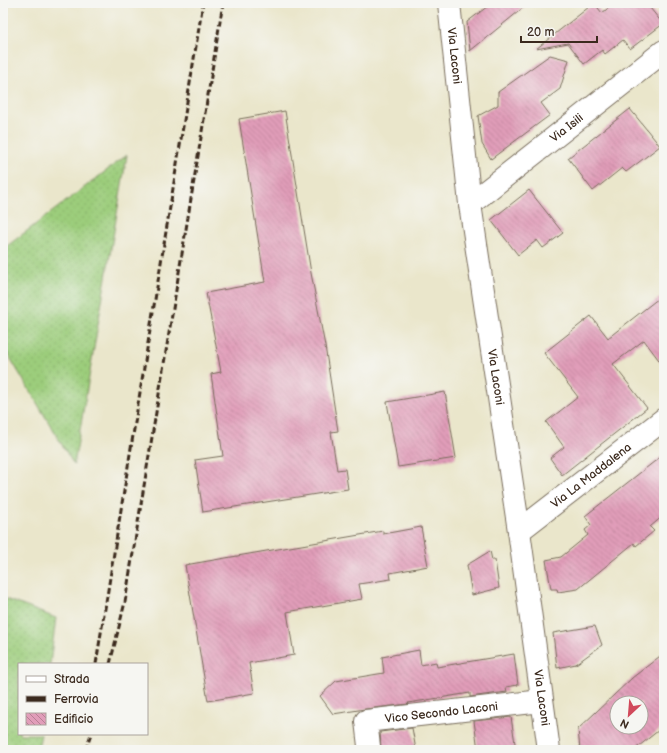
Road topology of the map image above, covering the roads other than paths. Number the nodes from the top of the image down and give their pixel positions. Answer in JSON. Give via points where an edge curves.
{"nodes":[{"id":1,"x":449,"y":3,"type":"edge"},
{"id":2,"x":664,"y":51,"type":"edge"},
{"id":3,"x":470,"y":204,"type":"junction"},
{"id":4,"x":664,"y":419,"type":"edge"},
{"id":5,"x":519,"y":531,"type":"junction"},
{"id":6,"x":542,"y":701,"type":"junction"},
{"id":7,"x":369,"y":746,"type":"dead end"},
{"id":8,"x":549,"y":750,"type":"edge"}],
"edges":[{"from":1,"to":3,"type":"street","name":"Via Laconi"},
{"from":2,"to":3,"type":"street","name":"Via Isili"},
{"from":3,"to":5,"type":"street","name":"Via Laconi"},
{"from":4,"to":5,"type":"street","name":"Via La Maddalena"},
{"from":5,"to":6,"type":"street","name":"Via Laconi"},
{"from":6,"to":7,"type":"street","name":"Vico Secondo Laconi","via":[[366,721]]},
{"from":6,"to":8,"type":"street","name":"Via Laconi"}]}
